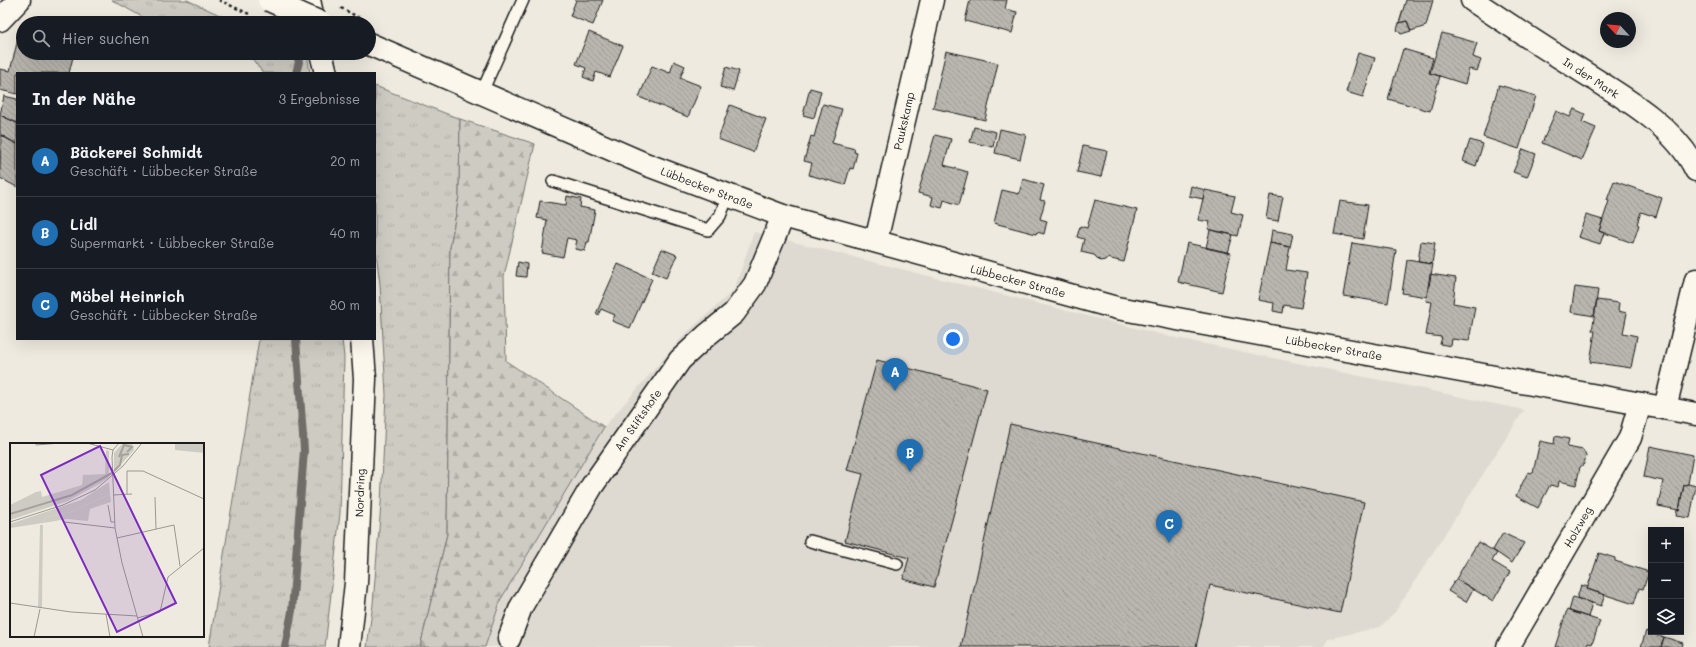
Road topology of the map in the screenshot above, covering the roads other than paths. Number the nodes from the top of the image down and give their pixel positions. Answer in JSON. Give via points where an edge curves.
{"nodes":[{"id":1,"x":19,"y":0,"type":"edge"},
{"id":2,"x":268,"y":0,"type":"edge"},
{"id":3,"x":309,"y":0,"type":"edge"},
{"id":4,"x":523,"y":0,"type":"edge"},
{"id":5,"x":932,"y":0,"type":"edge"},
{"id":6,"x":1472,"y":0,"type":"edge"},
{"id":7,"x":304,"y":16,"type":"edge"},
{"id":8,"x":312,"y":16,"type":"edge"},
{"id":9,"x":0,"y":20,"type":"edge"},
{"id":10,"x":376,"y":47,"type":"edge"},
{"id":11,"x":323,"y":60,"type":"edge"},
{"id":12,"x":326,"y":72,"type":"edge"},
{"id":13,"x":481,"y":94,"type":"junction"},
{"id":14,"x":1696,"y":170,"type":"edge"},
{"id":15,"x":553,"y":181,"type":"dead end"},
{"id":16,"x":728,"y":196,"type":"junction"},
{"id":17,"x":784,"y":216,"type":"junction"},
{"id":18,"x":876,"y":241,"type":"junction"},
{"id":19,"x":1696,"y":280,"type":"edge"},
{"id":20,"x":362,"y":340,"type":"edge"},
{"id":21,"x":1640,"y":404,"type":"junction"},
{"id":22,"x":1665,"y":408,"type":"junction"},
{"id":23,"x":1696,"y":414,"type":"edge"},
{"id":24,"x":810,"y":541,"type":"dead end"},
{"id":25,"x":897,"y":564,"type":"dead end"},
{"id":26,"x":509,"y":639,"type":"dead end"},
{"id":27,"x":349,"y":647,"type":"edge"},
{"id":28,"x":1508,"y":647,"type":"edge"}],
"edges":[{"from":1,"to":9,"type":"street"},
{"from":2,"to":7,"type":"street","bridge":true},
{"from":3,"to":8,"type":"street"},
{"from":4,"to":13,"type":"lane"},
{"from":5,"to":18,"type":"street","name":"Paukskamp"},
{"from":6,"to":14,"type":"street","name":"In der Mark","via":[[1640,109],[1669,134],[1692,160]]},
{"from":10,"to":13,"type":"street","name":"Lübbecker Straße"},
{"from":11,"to":12,"type":"street"},
{"from":13,"to":16,"type":"street","name":"Lübbecker Straße","via":[[645,164]]},
{"from":15,"to":16,"type":"lane","via":[[708,230],[720,216]]},
{"from":16,"to":17,"type":"street","name":"Lübbecker Straße"},
{"from":17,"to":18,"type":"street","name":"Lübbecker Straße"},
{"from":17,"to":26,"type":"street","name":"Am Stiftshofe","via":[[755,284],[734,313],[680,360],[592,486],[522,607]]},
{"from":18,"to":21,"type":"street","name":"Lübbecker Straße","via":[[1117,308]]},
{"from":19,"to":22,"type":"street"},
{"from":20,"to":27,"type":"street","name":"Nordring","via":[[365,379],[356,583]]},
{"from":21,"to":22,"type":"street","name":"Lübbecker Straße"},
{"from":21,"to":28,"type":"street","name":"Holzweg","via":[[1630,438]]},
{"from":22,"to":23,"type":"street","name":"Lübbecker Straße"},
{"from":24,"to":25,"type":"lane"}]}
